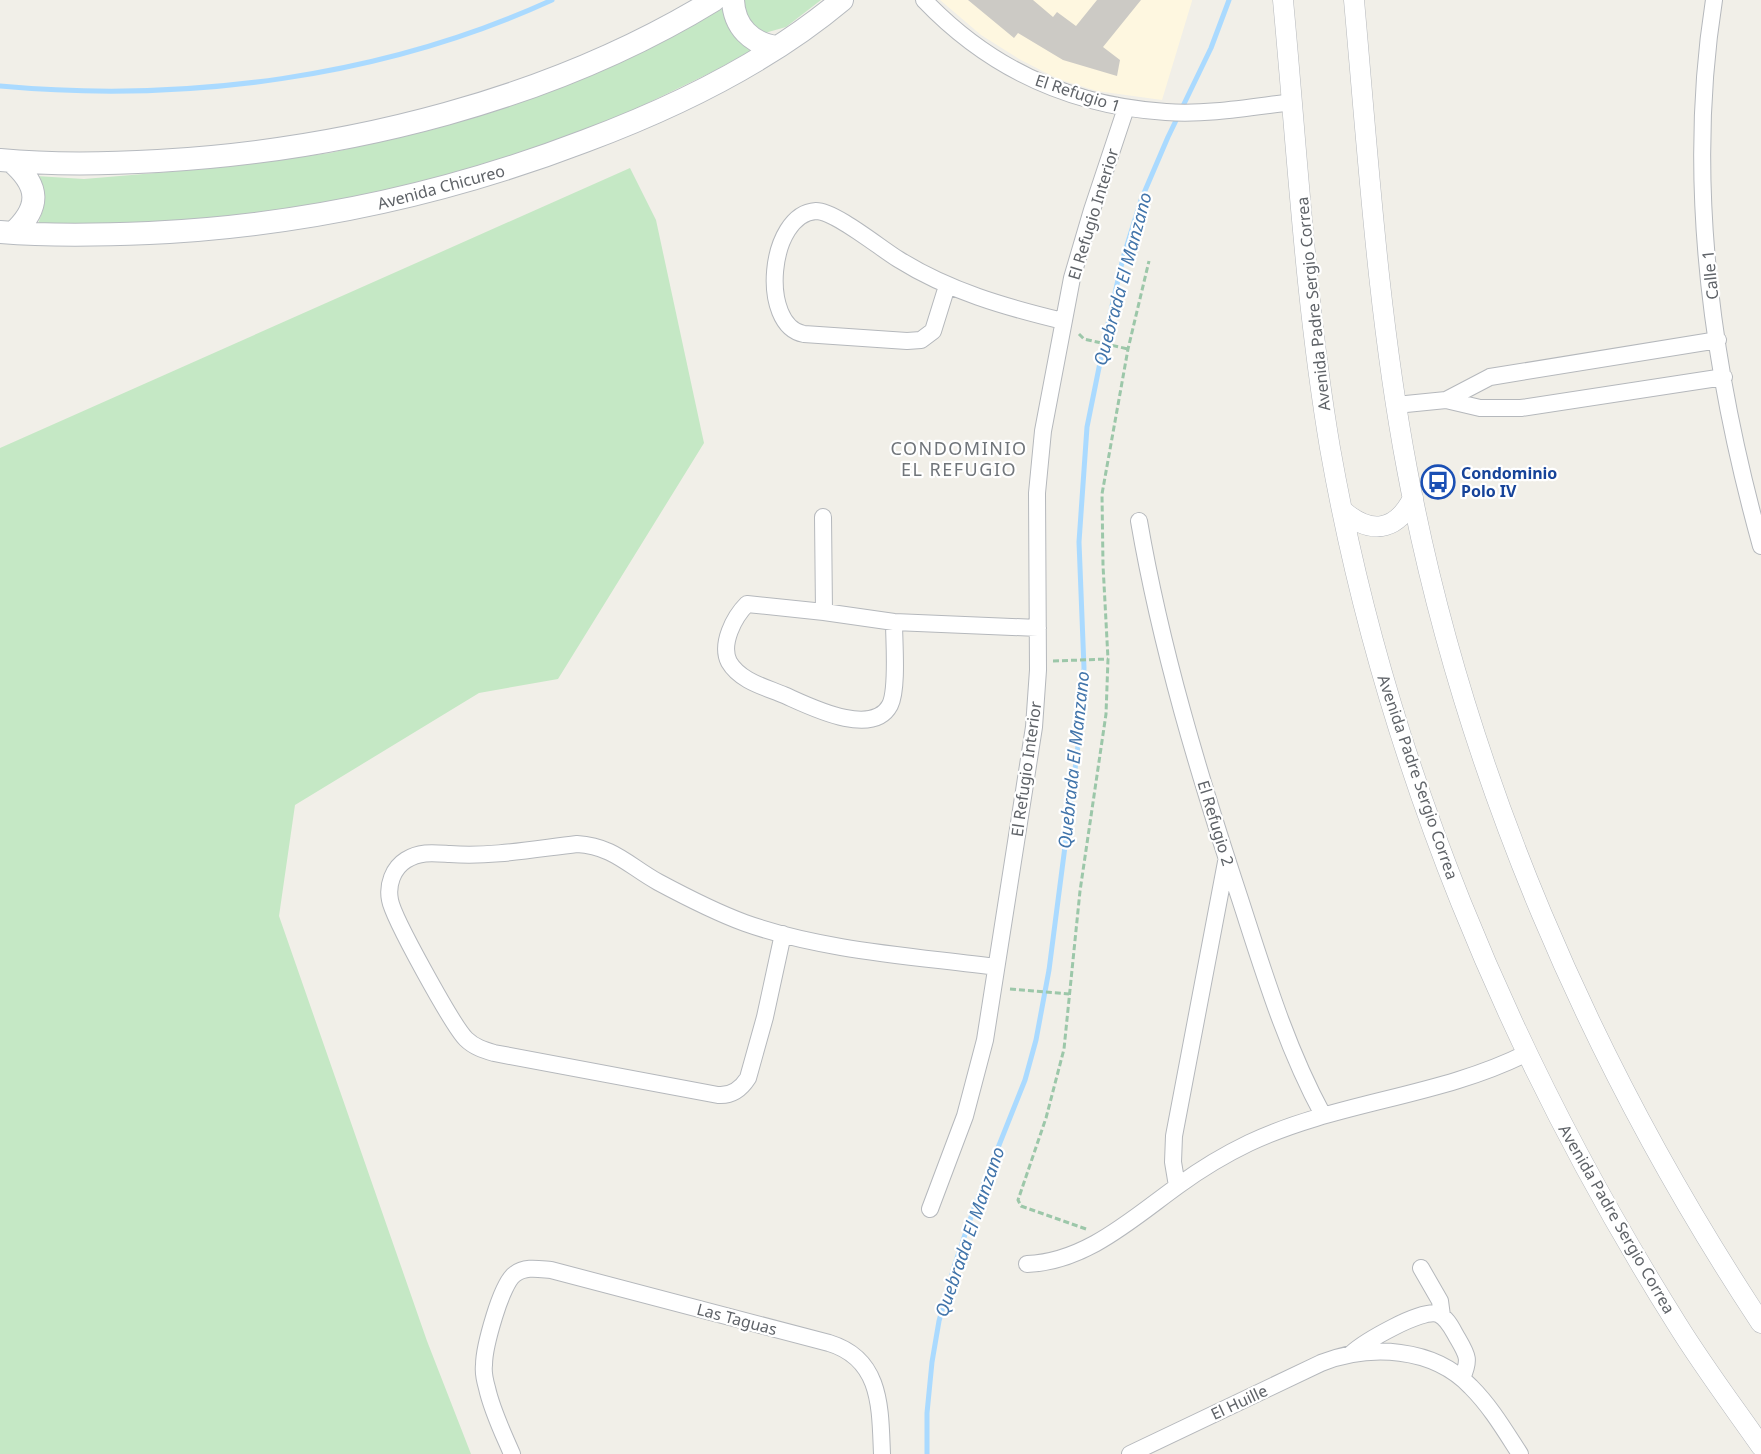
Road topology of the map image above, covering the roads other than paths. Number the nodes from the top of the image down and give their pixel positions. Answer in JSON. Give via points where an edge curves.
{"nodes":[{"id":1,"x":714,"y":0,"type":"edge"},
{"id":2,"x":733,"y":0,"type":"edge"},
{"id":3,"x":842,"y":0,"type":"edge"},
{"id":4,"x":924,"y":0,"type":"edge"},
{"id":5,"x":1283,"y":0,"type":"edge"},
{"id":6,"x":1354,"y":0,"type":"edge"},
{"id":7,"x":1714,"y":0,"type":"edge"},
{"id":8,"x":777,"y":47,"type":"junction"},
{"id":9,"x":1293,"y":102,"type":"junction"},
{"id":10,"x":1126,"y":108,"type":"junction"},
{"id":11,"x":5,"y":160,"type":"edge"},
{"id":12,"x":6,"y":232,"type":"edge"},
{"id":13,"x":947,"y":285,"type":"junction"},
{"id":14,"x":1063,"y":321,"type":"junction"},
{"id":15,"x":1718,"y":340,"type":"junction"},
{"id":16,"x":1724,"y":376,"type":"junction"},
{"id":17,"x":1446,"y":400,"type":"junction"},
{"id":18,"x":1396,"y":405,"type":"junction"},
{"id":19,"x":1413,"y":498,"type":"junction"},
{"id":20,"x":1342,"y":510,"type":"junction"},
{"id":21,"x":823,"y":517,"type":"dead end"},
{"id":22,"x":1139,"y":521,"type":"dead end"},
{"id":23,"x":1761,"y":546,"type":"edge"},
{"id":24,"x":824,"y":612,"type":"junction"},
{"id":25,"x":894,"y":622,"type":"junction"},
{"id":26,"x":1038,"y":628,"type":"junction"},
{"id":27,"x":1226,"y":858,"type":"junction"},
{"id":28,"x":783,"y":934,"type":"junction"},
{"id":29,"x":996,"y":967,"type":"junction"},
{"id":30,"x":1527,"y":1053,"type":"junction"},
{"id":31,"x":1323,"y":1115,"type":"junction"},
{"id":32,"x":1177,"y":1186,"type":"junction"},
{"id":33,"x":930,"y":1209,"type":"dead end"},
{"id":34,"x":1027,"y":1264,"type":"dead end"},
{"id":35,"x":1421,"y":1268,"type":"dead end"},
{"id":36,"x":1442,"y":1316,"type":"junction"},
{"id":37,"x":1761,"y":1323,"type":"edge"},
{"id":38,"x":1350,"y":1354,"type":"junction"},
{"id":39,"x":1462,"y":1378,"type":"junction"},
{"id":40,"x":1761,"y":1446,"type":"edge"},
{"id":41,"x":512,"y":1454,"type":"edge"},
{"id":42,"x":882,"y":1454,"type":"edge"},
{"id":43,"x":1130,"y":1454,"type":"edge"},
{"id":44,"x":1520,"y":1454,"type":"edge"}],
"edges":[{"from":1,"to":11,"type":"main road","via":[[654,33],[569,71],[477,104],[374,132],[274,150],[186,159],[83,163]]},
{"from":2,"to":8,"type":"main road","via":[[737,19],[748,36]]},
{"from":3,"to":8,"type":"main road","name":"Avenida Chicureo"},
{"from":4,"to":10,"type":"street","name":"El Refugio 1","via":[[967,40],[1005,66],[1066,93]]},
{"from":5,"to":9,"type":"street","name":"Avenida Padre Sergio Correa"},
{"from":6,"to":18,"type":"street","via":[[1380,281]]},
{"from":7,"to":15,"type":"street","name":"Calle 1","via":[[1705,72],[1701,168]]},
{"from":8,"to":12,"type":"main road","name":"Avenida Chicureo","via":[[711,86],[625,126],[496,174],[402,199],[238,227],[130,234]]},
{"from":9,"to":10,"type":"street","name":"El Refugio 1","via":[[1197,112]]},
{"from":9,"to":20,"type":"street","name":"Avenida Padre Sergio Correa","via":[[1311,310]]},
{"from":10,"to":14,"type":"street","name":"El Refugio Interior","via":[[1082,240]]},
{"from":11,"to":12,"type":"main road","via":[[29,182],[34,200],[28,217]]},
{"from":13,"to":13,"type":"street","via":[[822,212],[809,212],[795,222],[781,243],[775,264],[781,315],[787,327],[804,334],[921,340],[933,331]]},
{"from":13,"to":14,"type":"street","via":[[1004,306]]},
{"from":14,"to":26,"type":"street","name":"El Refugio Interior","via":[[1036,493]]},
{"from":15,"to":16,"type":"street","name":"Calle 1"},
{"from":15,"to":17,"type":"street","via":[[1490,377]]},
{"from":16,"to":17,"type":"street","via":[[1521,408],[1480,408]]},
{"from":16,"to":23,"type":"street","name":"Calle 1","via":[[1738,456]]},
{"from":17,"to":18,"type":"street"},
{"from":18,"to":19,"type":"street"},
{"from":19,"to":20,"type":"street","via":[[1404,513],[1383,526],[1365,525]]},
{"from":19,"to":37,"type":"street","via":[[1471,723],[1514,845],[1632,1106],[1691,1212]]},
{"from":20,"to":30,"type":"street","name":"Avenida Padre Sergio Correa","via":[[1403,744],[1452,881]]},
{"from":21,"to":24,"type":"street"},
{"from":22,"to":27,"type":"street","name":"El Refugio 2","via":[[1160,626]]},
{"from":24,"to":25,"type":"street"},
{"from":24,"to":25,"type":"street","via":[[747,604],[733,623],[726,650],[728,659],[740,676],[826,714],[878,717],[890,706]]},
{"from":25,"to":26,"type":"street"},
{"from":26,"to":29,"type":"street","name":"El Refugio Interior","via":[[1035,719]]},
{"from":27,"to":31,"type":"street","name":"El Refugio 2","via":[[1291,1051]]},
{"from":27,"to":32,"type":"street","via":[[1174,1137]]},
{"from":28,"to":28,"type":"street","via":[[707,907],[656,881],[611,851],[590,845],[492,855],[422,853],[405,860],[390,881],[393,911],[456,1026],[473,1045],[495,1053],[718,1095],[734,1092],[748,1078]]},
{"from":28,"to":29,"type":"street"},
{"from":29,"to":33,"type":"street","name":"El Refugio Interior","via":[[976,1079]]},
{"from":30,"to":31,"type":"street","via":[[1487,1072]]},
{"from":30,"to":40,"type":"street","name":"Avenida Padre Sergio Correa","via":[[1574,1147],[1643,1269]]},
{"from":31,"to":32,"type":"street","via":[[1250,1143]]},
{"from":32,"to":34,"type":"street","via":[[1107,1237],[1060,1259]]},
{"from":35,"to":36,"type":"street","via":[[1440,1301]]},
{"from":36,"to":38,"type":"street","name":"El Huille","via":[[1422,1315],[1368,1340]]},
{"from":36,"to":39,"type":"street","via":[[1465,1351],[1468,1365]]},
{"from":38,"to":39,"type":"street","name":"El Huille","via":[[1409,1354],[1440,1364]]},
{"from":38,"to":43,"type":"street","name":"El Huille","via":[[1321,1363]]},
{"from":39,"to":44,"type":"street","name":"El Huille"},
{"from":41,"to":42,"type":"street","name":"Las Taguas","via":[[492,1407],[483,1364],[499,1297],[515,1273],[530,1268],[551,1270],[846,1350],[868,1371],[875,1388]]}]}
